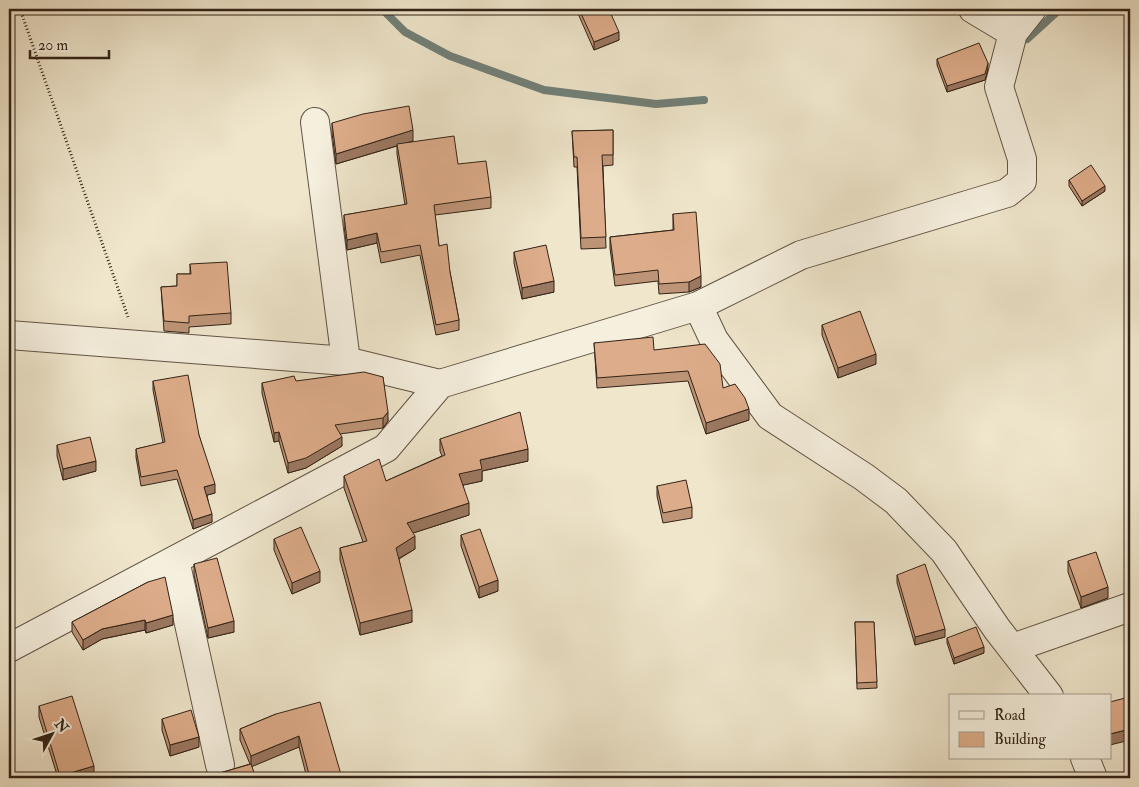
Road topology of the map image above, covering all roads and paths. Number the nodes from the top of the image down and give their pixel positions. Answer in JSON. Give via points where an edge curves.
{"nodes":[{"id":1,"x":20,"y":9,"type":"edge"},
{"id":2,"x":973,"y":9,"type":"edge"},
{"id":3,"x":1032,"y":9,"type":"edge"},
{"id":4,"x":1013,"y":33,"type":"junction"},
{"id":5,"x":315,"y":122,"type":"dead end"},
{"id":6,"x":698,"y":306,"type":"junction"},
{"id":7,"x":9,"y":335,"type":"edge"},
{"id":8,"x":138,"y":346,"type":"junction"},
{"id":9,"x":346,"y":362,"type":"junction"},
{"id":10,"x":440,"y":384,"type":"junction"},
{"id":11,"x":175,"y":560,"type":"junction"},
{"id":12,"x":1130,"y":608,"type":"edge"},
{"id":13,"x":9,"y":648,"type":"edge"},
{"id":14,"x":1012,"y":648,"type":"junction"},
{"id":15,"x":1048,"y":694,"type":"edge"},
{"id":16,"x":1087,"y":760,"type":"edge"},
{"id":17,"x":220,"y":765,"type":"dead end"},
{"id":18,"x":1093,"y":778,"type":"edge"}],
"edges":[{"from":1,"to":8,"type":"path"},
{"from":2,"to":4,"type":"street"},
{"from":3,"to":4,"type":"street"},
{"from":4,"to":6,"type":"street","via":[[999,87],[1022,159],[1022,181],[1007,193],[801,255]]},
{"from":5,"to":9,"type":"street"},
{"from":6,"to":10,"type":"street"},
{"from":6,"to":14,"type":"street","via":[[714,340],[770,416],[896,501],[944,551]]},
{"from":7,"to":8,"type":"street"},
{"from":8,"to":9,"type":"street"},
{"from":9,"to":10,"type":"street"},
{"from":10,"to":11,"type":"street","via":[[386,448]]},
{"from":11,"to":13,"type":"street"},
{"from":11,"to":17,"type":"street"},
{"from":12,"to":14,"type":"street"},
{"from":14,"to":15,"type":"street"},
{"from":16,"to":18,"type":"street"}]}
